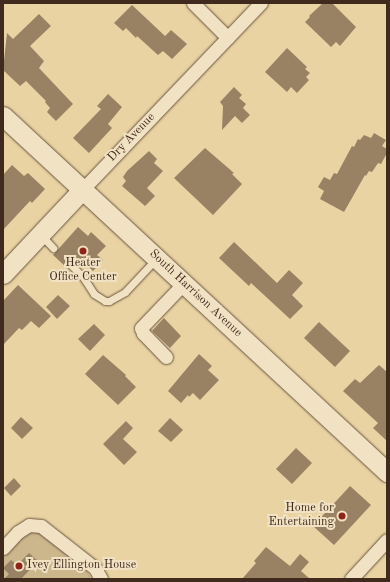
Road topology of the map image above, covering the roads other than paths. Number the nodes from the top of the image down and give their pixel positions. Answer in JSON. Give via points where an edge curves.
{"nodes":[{"id":1,"x":193,"y":3,"type":"edge"},
{"id":2,"x":261,"y":3,"type":"edge"},
{"id":3,"x":228,"y":38,"type":"junction"},
{"id":4,"x":3,"y":116,"type":"edge"},
{"id":5,"x":82,"y":190,"type":"junction"},
{"id":6,"x":40,"y":234,"type":"junction"},
{"id":7,"x":53,"y":248,"type":"dead end"},
{"id":8,"x":156,"y":258,"type":"junction"},
{"id":9,"x":71,"y":265,"type":"dead end"},
{"id":10,"x":3,"y":274,"type":"edge"},
{"id":11,"x":184,"y":283,"type":"junction"},
{"id":12,"x":166,"y":357,"type":"dead end"},
{"id":13,"x":387,"y":472,"type":"edge"},
{"id":14,"x":387,"y":540,"type":"edge"},
{"id":15,"x":3,"y":548,"type":"edge"},
{"id":16,"x":102,"y":579,"type":"edge"},
{"id":17,"x":352,"y":579,"type":"edge"}],
"edges":[{"from":1,"to":3,"type":"street"},
{"from":2,"to":3,"type":"street","name":"Dry Avenue"},
{"from":3,"to":5,"type":"street","name":"Dry Avenue"},
{"from":4,"to":5,"type":"street","name":"South Harrison Avenue"},
{"from":5,"to":6,"type":"street","name":"Dry Avenue"},
{"from":5,"to":8,"type":"street","name":"South Harrison Avenue"},
{"from":6,"to":7,"type":"lane"},
{"from":6,"to":10,"type":"street","name":"Dry Avenue"},
{"from":8,"to":9,"type":"lane","via":[[125,292],[109,301],[94,294]]},
{"from":8,"to":11,"type":"street","name":"South Harrison Avenue"},
{"from":11,"to":12,"type":"street","via":[[141,328]]},
{"from":11,"to":13,"type":"street","name":"South Harrison Avenue"},
{"from":14,"to":17,"type":"street"},
{"from":15,"to":16,"type":"street","via":[[18,532],[29,525],[41,526],[94,568]]}]}
